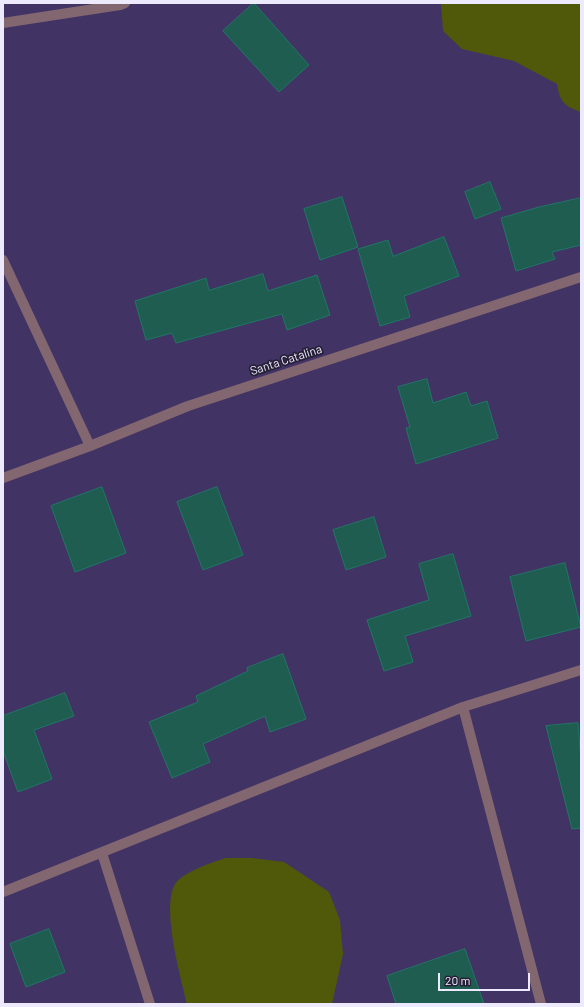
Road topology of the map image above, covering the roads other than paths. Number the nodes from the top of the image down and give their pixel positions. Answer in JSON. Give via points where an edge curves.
{"nodes":[{"id":1,"x":125,"y":3,"type":"edge"},
{"id":2,"x":3,"y":23,"type":"edge"},
{"id":3,"x":3,"y":260,"type":"edge"},
{"id":4,"x":581,"y":277,"type":"edge"},
{"id":5,"x":90,"y":446,"type":"junction"},
{"id":6,"x":3,"y":478,"type":"edge"},
{"id":7,"x":581,"y":670,"type":"edge"},
{"id":8,"x":463,"y":707,"type":"junction"},
{"id":9,"x":102,"y":854,"type":"junction"},
{"id":10,"x":3,"y":892,"type":"edge"},
{"id":11,"x":150,"y":1004,"type":"edge"},
{"id":12,"x":541,"y":1004,"type":"edge"}],
"edges":[{"from":1,"to":2,"type":"street"},
{"from":3,"to":5,"type":"street"},
{"from":4,"to":5,"type":"street","name":"Santa Catalina","via":[[188,406]]},
{"from":5,"to":6,"type":"street","name":"Santa Catalina"},
{"from":7,"to":8,"type":"street"},
{"from":8,"to":9,"type":"street"},
{"from":8,"to":12,"type":"street"},
{"from":9,"to":10,"type":"street"},
{"from":9,"to":11,"type":"street"}]}
